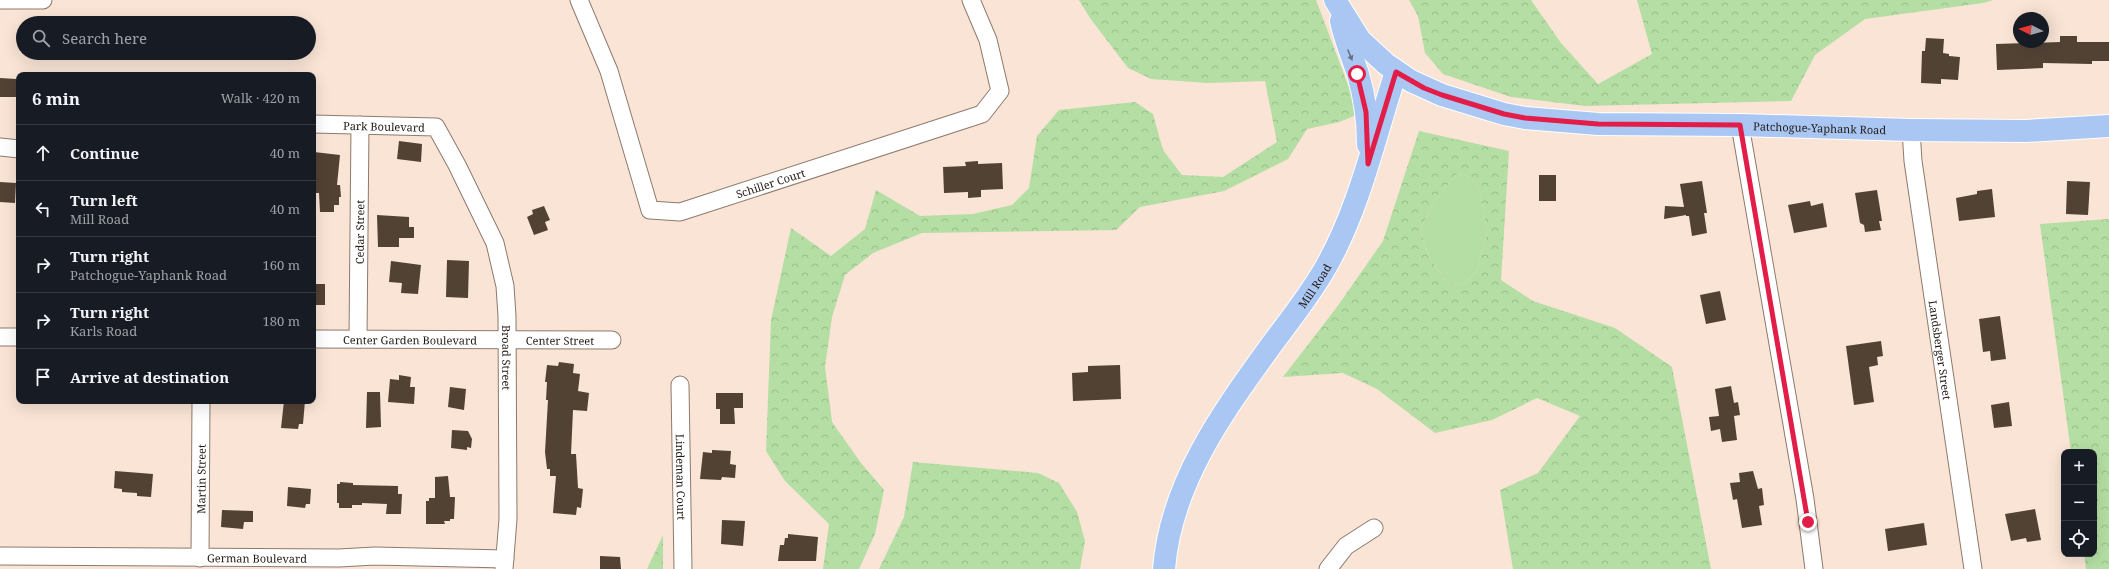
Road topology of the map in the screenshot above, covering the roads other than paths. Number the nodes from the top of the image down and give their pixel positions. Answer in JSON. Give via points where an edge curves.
{"nodes":[{"id":1,"x":0,"y":0,"type":"edge"},
{"id":2,"x":43,"y":0,"type":"edge"},
{"id":3,"x":579,"y":0,"type":"edge"},
{"id":4,"x":971,"y":0,"type":"edge"},
{"id":5,"x":1336,"y":2,"type":"edge"},
{"id":6,"x":1396,"y":72,"type":"junction"},
{"id":7,"x":316,"y":124,"type":"edge"},
{"id":8,"x":360,"y":125,"type":"junction"},
{"id":9,"x":1740,"y":125,"type":"junction"},
{"id":10,"x":2109,"y":126,"type":"edge"},
{"id":11,"x":1911,"y":130,"type":"junction"},
{"id":12,"x":0,"y":147,"type":"edge"},
{"id":13,"x":16,"y":149,"type":"edge"},
{"id":14,"x":1368,"y":164,"type":"junction"},
{"id":15,"x":457,"y":165,"type":"joint"},
{"id":16,"x":0,"y":337,"type":"edge"},
{"id":17,"x":16,"y":337,"type":"edge"},
{"id":18,"x":316,"y":339,"type":"edge"},
{"id":19,"x":358,"y":339,"type":"junction"},
{"id":20,"x":507,"y":339,"type":"junction"},
{"id":21,"x":612,"y":340,"type":"dead end"},
{"id":22,"x":680,"y":385,"type":"dead end"},
{"id":23,"x":201,"y":404,"type":"edge"},
{"id":24,"x":1374,"y":528,"type":"dead end"},
{"id":25,"x":0,"y":556,"type":"edge"},
{"id":26,"x":200,"y":558,"type":"junction"},
{"id":27,"x":504,"y":564,"type":"edge"},
{"id":28,"x":683,"y":569,"type":"edge"},
{"id":29,"x":1164,"y":569,"type":"edge"},
{"id":30,"x":1328,"y":569,"type":"edge"},
{"id":31,"x":1814,"y":569,"type":"edge"},
{"id":32,"x":1973,"y":569,"type":"edge"}],
"edges":[{"from":1,"to":2,"type":"street"},
{"from":3,"to":4,"type":"street","name":"Schiller Court","via":[[609,71],[650,210],[680,212],[982,114],[1000,91],[988,40]]},
{"from":5,"to":6,"type":"main road","via":[[1360,40]]},
{"from":5,"to":14,"type":"main road","one_way":true,"via":[[1366,112]]},
{"from":6,"to":9,"type":"main road","name":"Patchogue-Yaphank Road","via":[[1442,95],[1525,118],[1592,123]]},
{"from":6,"to":14,"type":"main road","name":"Mill Road"},
{"from":7,"to":8,"type":"street","name":"Park Boulevard"},
{"from":8,"to":15,"type":"street","name":"Park Boulevard","via":[[436,127]]},
{"from":8,"to":19,"type":"street","name":"Cedar Street"},
{"from":9,"to":11,"type":"main road","name":"Patchogue-Yaphank Road"},
{"from":9,"to":31,"type":"street","via":[[1805,499]]},
{"from":10,"to":11,"type":"main road","name":"Patchogue-Yaphank Road","via":[[2026,131]]},
{"from":11,"to":32,"type":"street","name":"Landsberger Street","via":[[1914,169]]},
{"from":12,"to":13,"type":"street"},
{"from":14,"to":29,"type":"main road","name":"Mill Road","via":[[1327,265],[1225,409],[1198,456],[1172,526]]},
{"from":15,"to":20,"type":"street","name":"Broad Street","via":[[494,243],[505,286]]},
{"from":16,"to":17,"type":"street"},
{"from":18,"to":19,"type":"street","name":"Center Garden Boulevard"},
{"from":19,"to":20,"type":"street","name":"Center Garden Boulevard"},
{"from":20,"to":21,"type":"street","name":"Center Street"},
{"from":20,"to":27,"type":"street","name":"Broad Street","via":[[508,519]]},
{"from":22,"to":28,"type":"street","name":"Lindeman Court"},
{"from":23,"to":26,"type":"street","name":"Martin Street"},
{"from":24,"to":30,"type":"street","via":[[1346,546]]},
{"from":25,"to":26,"type":"street","name":"German Boulevard"},
{"from":26,"to":27,"type":"street","name":"German Boulevard","via":[[375,556]]}]}
